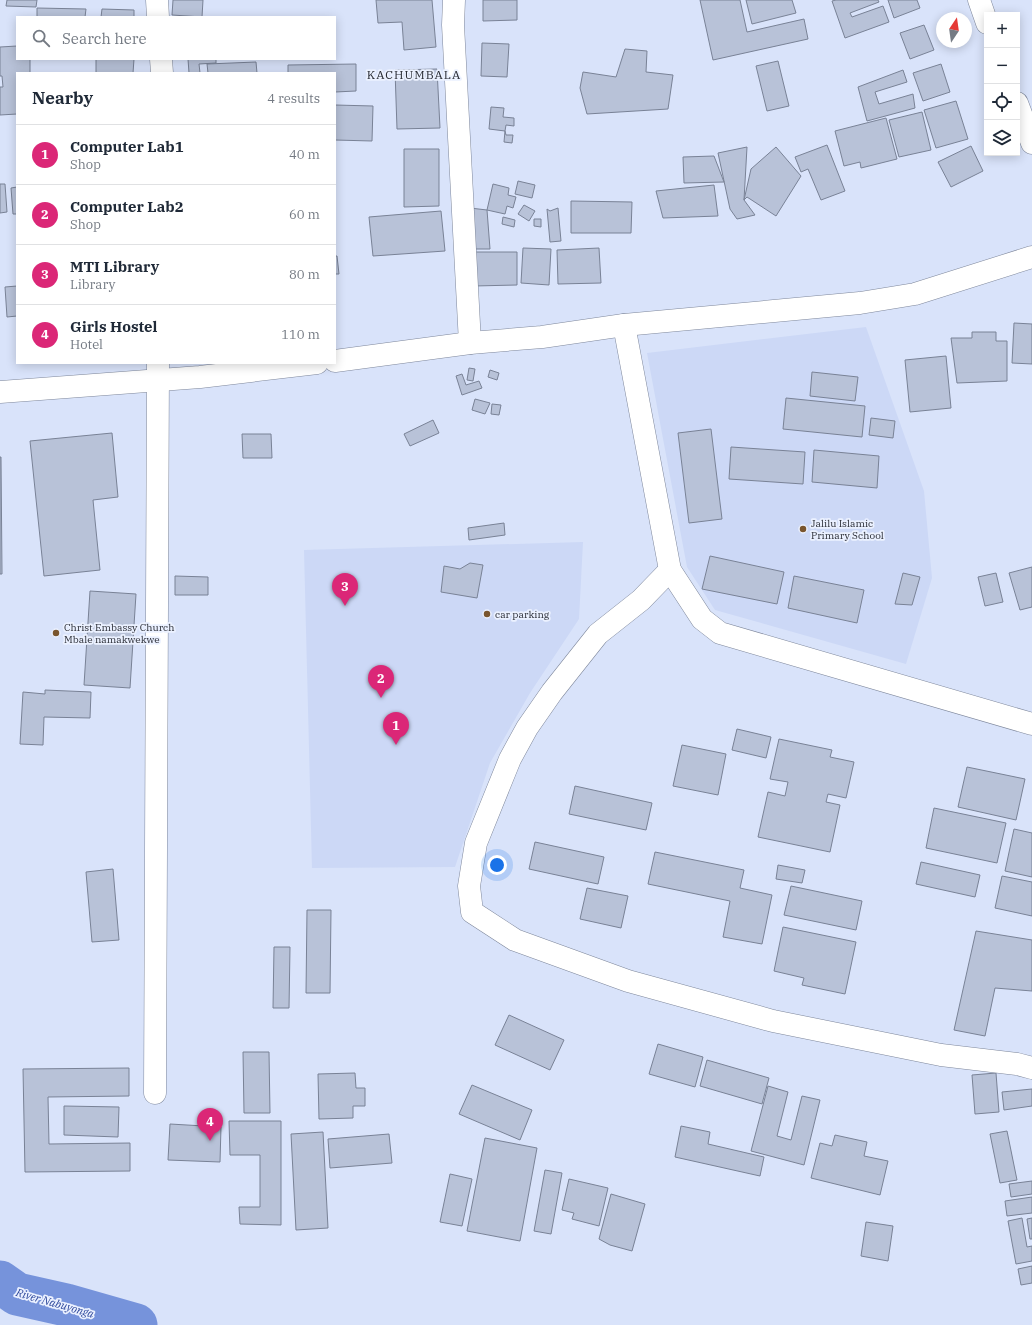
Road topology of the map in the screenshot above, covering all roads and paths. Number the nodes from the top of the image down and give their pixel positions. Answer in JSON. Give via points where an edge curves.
{"nodes":[{"id":1,"x":157,"y":0,"type":"edge"},
{"id":2,"x":454,"y":0,"type":"edge"},
{"id":3,"x":978,"y":0,"type":"edge"},
{"id":4,"x":984,"y":15,"type":"edge"},
{"id":5,"x":158,"y":16,"type":"edge"},
{"id":6,"x":161,"y":60,"type":"edge"},
{"id":7,"x":162,"y":72,"type":"edge"},
{"id":8,"x":1020,"y":111,"type":"edge"},
{"id":9,"x":1032,"y":143,"type":"edge"},
{"id":10,"x":1032,"y":257,"type":"edge"},
{"id":11,"x":624,"y":325,"type":"junction"},
{"id":12,"x":470,"y":343,"type":"junction"},
{"id":13,"x":336,"y":361,"type":"edge"},
{"id":14,"x":309,"y":364,"type":"edge"},
{"id":15,"x":158,"y":371,"type":"edge"},
{"id":16,"x":0,"y":392,"type":"edge"},
{"id":17,"x":670,"y":570,"type":"junction"},
{"id":18,"x":1032,"y":724,"type":"edge"},
{"id":19,"x":1032,"y":1068,"type":"edge"},
{"id":20,"x":155,"y":1093,"type":"dead end"}],
"edges":[{"from":1,"to":5,"type":"street"},
{"from":2,"to":12,"type":"street","via":[[453,25]]},
{"from":3,"to":4,"type":"street"},
{"from":6,"to":7,"type":"street"},
{"from":8,"to":9,"type":"street"},
{"from":10,"to":11,"type":"street","via":[[914,294],[860,303]]},
{"from":11,"to":12,"type":"street","via":[[542,337]]},
{"from":11,"to":17,"type":"street"},
{"from":12,"to":13,"type":"street"},
{"from":14,"to":15,"type":"street","via":[[200,377]]},
{"from":15,"to":16,"type":"street"},
{"from":15,"to":20,"type":"street"},
{"from":17,"to":18,"type":"street","via":[[702,619],[720,634]]},
{"from":17,"to":19,"type":"street","via":[[640,600],[598,634],[527,728],[510,759],[476,843],[469,886],[472,912],[515,940],[628,981],[772,1021],[941,1055]]}]}
